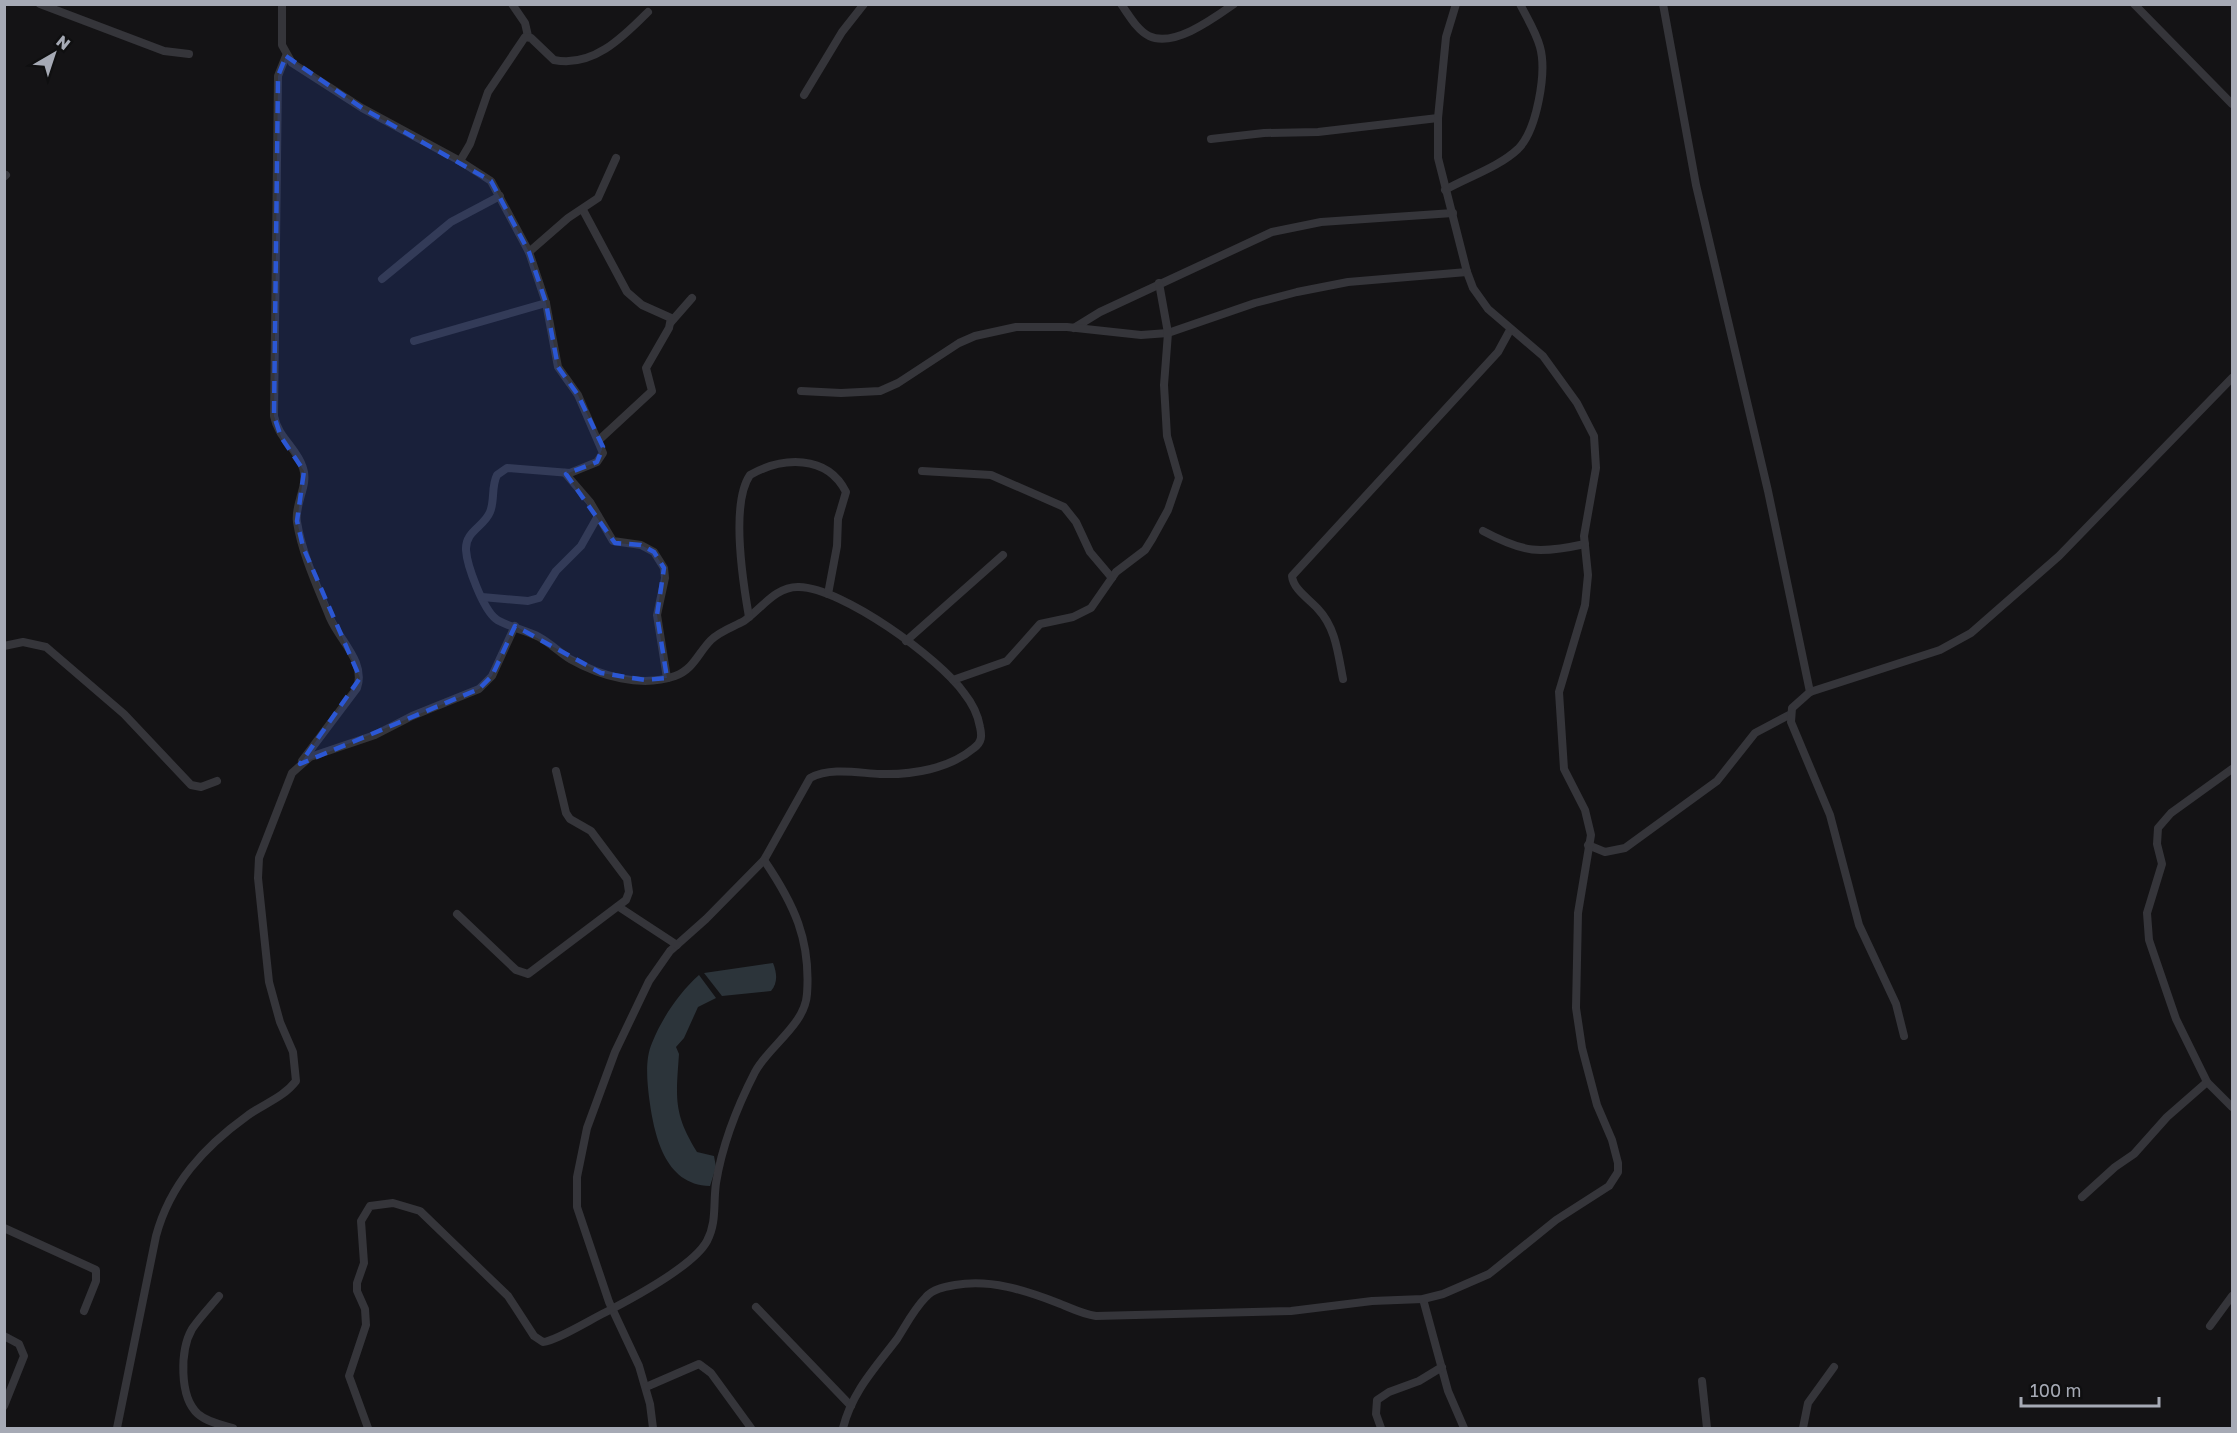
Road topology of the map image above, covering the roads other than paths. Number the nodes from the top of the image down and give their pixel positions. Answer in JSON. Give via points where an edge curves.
{"nodes":[{"id":1,"x":40,"y":4,"type":"edge"},
{"id":2,"x":282,"y":4,"type":"edge"},
{"id":3,"x":512,"y":4,"type":"edge"},
{"id":4,"x":864,"y":4,"type":"edge"},
{"id":5,"x":1121,"y":4,"type":"edge"},
{"id":6,"x":1234,"y":4,"type":"edge"},
{"id":7,"x":1456,"y":4,"type":"edge"},
{"id":8,"x":1520,"y":4,"type":"edge"},
{"id":9,"x":1663,"y":4,"type":"edge"},
{"id":10,"x":2134,"y":4,"type":"edge"},
{"id":11,"x":648,"y":12,"type":"dead end"},
{"id":12,"x":528,"y":36,"type":"junction"},
{"id":13,"x":189,"y":54,"type":"dead end"},
{"id":14,"x":286,"y":56,"type":"junction"},
{"id":15,"x":804,"y":95,"type":"dead end"},
{"id":16,"x":2232,"y":104,"type":"edge"},
{"id":17,"x":1438,"y":118,"type":"junction"},
{"id":18,"x":1210,"y":139,"type":"dead end"},
{"id":19,"x":616,"y":158,"type":"dead end"},
{"id":20,"x":460,"y":161,"type":"junction"},
{"id":21,"x":1445,"y":190,"type":"junction"},
{"id":22,"x":500,"y":196,"type":"junction"},
{"id":23,"x":583,"y":210,"type":"junction"},
{"id":24,"x":1453,"y":213,"type":"junction"},
{"id":25,"x":529,"y":252,"type":"junction"},
{"id":26,"x":1467,"y":272,"type":"junction"},
{"id":27,"x":382,"y":279,"type":"dead end"},
{"id":28,"x":1159,"y":284,"type":"junction"},
{"id":29,"x":692,"y":298,"type":"dead end"},
{"id":30,"x":546,"y":303,"type":"junction"},
{"id":31,"x":671,"y":322,"type":"junction"},
{"id":32,"x":1074,"y":328,"type":"junction"},
{"id":33,"x":1510,"y":330,"type":"junction"},
{"id":34,"x":1168,"y":333,"type":"junction"},
{"id":35,"x":414,"y":341,"type":"dead end"},
{"id":36,"x":2232,"y":378,"type":"edge"},
{"id":37,"x":801,"y":391,"type":"dead end"},
{"id":38,"x":599,"y":440,"type":"junction"},
{"id":39,"x":922,"y":471,"type":"dead end"},
{"id":40,"x":565,"y":473,"type":"junction"},
{"id":41,"x":598,"y":516,"type":"junction"},
{"id":42,"x":1483,"y":531,"type":"dead end"},
{"id":43,"x":1585,"y":544,"type":"junction"},
{"id":44,"x":1003,"y":555,"type":"dead end"},
{"id":45,"x":1112,"y":578,"type":"junction"},
{"id":46,"x":828,"y":594,"type":"junction"},
{"id":47,"x":482,"y":597,"type":"junction"},
{"id":48,"x":749,"y":617,"type":"junction"},
{"id":49,"x":515,"y":626,"type":"junction"},
{"id":50,"x":906,"y":641,"type":"junction"},
{"id":51,"x":4,"y":646,"type":"edge"},
{"id":52,"x":667,"y":678,"type":"junction"},
{"id":53,"x":1343,"y":679,"type":"dead end"},
{"id":54,"x":953,"y":680,"type":"junction"},
{"id":55,"x":1810,"y":692,"type":"junction"},
{"id":56,"x":1790,"y":715,"type":"junction"},
{"id":57,"x":300,"y":764,"type":"junction"},
{"id":58,"x":2232,"y":769,"type":"edge"},
{"id":59,"x":556,"y":771,"type":"dead end"},
{"id":60,"x":217,"y":781,"type":"dead end"},
{"id":61,"x":1588,"y":845,"type":"junction"},
{"id":62,"x":764,"y":860,"type":"junction"},
{"id":63,"x":619,"y":907,"type":"junction"},
{"id":64,"x":457,"y":914,"type":"dead end"},
{"id":65,"x":677,"y":945,"type":"junction"},
{"id":66,"x":1904,"y":1036,"type":"dead end"},
{"id":67,"x":2207,"y":1082,"type":"junction"},
{"id":68,"x":2232,"y":1107,"type":"edge"},
{"id":69,"x":2082,"y":1197,"type":"dead end"},
{"id":70,"x":4,"y":1228,"type":"edge"},
{"id":71,"x":219,"y":1296,"type":"dead end"},
{"id":72,"x":2232,"y":1296,"type":"edge"},
{"id":73,"x":1423,"y":1299,"type":"junction"},
{"id":74,"x":756,"y":1307,"type":"dead end"},
{"id":75,"x":613,"y":1308,"type":"junction"},
{"id":76,"x":84,"y":1311,"type":"dead end"},
{"id":77,"x":2210,"y":1326,"type":"dead end"},
{"id":78,"x":4,"y":1336,"type":"edge"},
{"id":79,"x":1442,"y":1367,"type":"junction"},
{"id":80,"x":1834,"y":1367,"type":"dead end"},
{"id":81,"x":1702,"y":1381,"type":"dead end"},
{"id":82,"x":646,"y":1387,"type":"junction"},
{"id":83,"x":4,"y":1406,"type":"edge"},
{"id":84,"x":850,"y":1406,"type":"junction"},
{"id":85,"x":117,"y":1428,"type":"edge"},
{"id":86,"x":233,"y":1428,"type":"edge"},
{"id":87,"x":368,"y":1428,"type":"edge"},
{"id":88,"x":653,"y":1428,"type":"edge"},
{"id":89,"x":751,"y":1428,"type":"edge"},
{"id":90,"x":843,"y":1428,"type":"edge"},
{"id":91,"x":1381,"y":1428,"type":"edge"},
{"id":92,"x":1464,"y":1428,"type":"edge"},
{"id":93,"x":1707,"y":1428,"type":"edge"},
{"id":94,"x":1803,"y":1428,"type":"edge"}],
"edges":[{"from":1,"to":13,"type":"street","via":[[164,51]]},
{"from":2,"to":14,"type":"street","via":[[281,34]]},
{"from":3,"to":12,"type":"street","via":[[525,23]]},
{"from":4,"to":15,"type":"street"},
{"from":5,"to":6,"type":"street","via":[[1139,27],[1150,36],[1163,39],[1200,27]]},
{"from":7,"to":17,"type":"street","via":[[1446,37]]},
{"from":8,"to":21,"type":"street","via":[[1541,55],[1533,127],[1507,158]]},
{"from":9,"to":55,"type":"street","via":[[1696,185]]},
{"from":10,"to":16,"type":"street"},
{"from":11,"to":12,"type":"street","via":[[621,39],[582,59],[554,60]]},
{"from":12,"to":20,"type":"street","via":[[520,42],[488,92]]},
{"from":14,"to":20,"type":"street","via":[[302,71],[352,102]]},
{"from":14,"to":57,"type":"street","via":[[278,76],[274,417],[281,437],[304,471],[297,520],[303,547],[360,678],[357,688]]},
{"from":17,"to":18,"type":"street"},
{"from":17,"to":21,"type":"street","via":[[1438,158]]},
{"from":19,"to":23,"type":"street","via":[[598,198]]},
{"from":20,"to":22,"type":"street","via":[[491,181]]},
{"from":21,"to":24,"type":"street"},
{"from":22,"to":25,"type":"street"},
{"from":22,"to":27,"type":"street","via":[[451,222]]},
{"from":23,"to":25,"type":"street"},
{"from":23,"to":31,"type":"street","via":[[627,292]]},
{"from":24,"to":26,"type":"street"},
{"from":24,"to":28,"type":"street","via":[[1297,225],[1231,249]]},
{"from":25,"to":30,"type":"street"},
{"from":26,"to":33,"type":"street","via":[[1480,299]]},
{"from":26,"to":34,"type":"street","via":[[1348,282],[1297,292]]},
{"from":28,"to":32,"type":"street"},
{"from":28,"to":34,"type":"street"},
{"from":29,"to":31,"type":"street"},
{"from":30,"to":35,"type":"street"},
{"from":30,"to":38,"type":"street","via":[[558,367],[578,395]]},
{"from":31,"to":38,"type":"street","via":[[646,368],[652,392]]},
{"from":32,"to":34,"type":"street","via":[[1142,335]]},
{"from":32,"to":37,"type":"street","via":[[1016,327],[975,336],[880,391]]},
{"from":33,"to":43,"type":"street","via":[[1543,356],[1577,402],[1594,436],[1596,468],[1586,516]]},
{"from":33,"to":53,"type":"street","via":[[1498,352],[1292,576],[1295,586],[1331,626]]},
{"from":34,"to":45,"type":"street","via":[[1164,385],[1167,436],[1179,478],[1177,489],[1145,550]]},
{"from":36,"to":55,"type":"street","via":[[2059,556],[1971,633],[1940,650]]},
{"from":38,"to":40,"type":"street","via":[[603,453],[597,462]]},
{"from":39,"to":45,"type":"street","via":[[991,475],[1064,507],[1090,552]]},
{"from":40,"to":41,"type":"street"},
{"from":40,"to":47,"type":"street","via":[[507,468],[497,475],[490,513],[471,533],[465,548]]},
{"from":41,"to":47,"type":"street","via":[[581,546],[556,570],[539,598],[528,601]]},
{"from":41,"to":52,"type":"street","via":[[613,541],[641,545],[654,552],[664,568],[657,615]]},
{"from":42,"to":43,"type":"street","via":[[1530,551]]},
{"from":43,"to":61,"type":"street","via":[[1586,605],[1559,692],[1564,769],[1590,826]]},
{"from":44,"to":50,"type":"street"},
{"from":45,"to":54,"type":"street","via":[[1083,614],[1040,624],[1007,661]]},
{"from":46,"to":48,"type":"street","via":[[799,587],[784,590]]},
{"from":46,"to":48,"type":"street","via":[[838,519],[846,492],[839,481],[817,465],[793,460],[750,475],[742,497],[739,543]]},
{"from":46,"to":50,"type":"street"},
{"from":47,"to":49,"type":"street","via":[[497,621]]},
{"from":48,"to":52,"type":"street","via":[[719,634],[686,671]]},
{"from":49,"to":52,"type":"street","via":[[601,673],[645,680]]},
{"from":49,"to":57,"type":"street","via":[[492,676],[478,689]]},
{"from":50,"to":54,"type":"street"},
{"from":51,"to":60,"type":"street","via":[[23,642],[46,647],[124,714],[191,785],[201,787]]},
{"from":54,"to":62,"type":"street","via":[[979,722],[981,740],[977,746],[925,771],[816,775],[806,782]]},
{"from":55,"to":56,"type":"street","via":[[1794,704]]},
{"from":56,"to":61,"type":"street","via":[[1755,733],[1717,781],[1625,848],[1605,852]]},
{"from":56,"to":66,"type":"street","via":[[1830,815],[1859,925],[1896,1005]]},
{"from":57,"to":85,"type":"street","via":[[292,773],[268,831],[259,858],[258,878],[269,982],[293,1052],[296,1082],[224,1135],[194,1163],[175,1188],[156,1236]]},
{"from":58,"to":67,"type":"street","via":[[2171,813],[2158,828],[2162,864],[2147,913],[2149,940],[2167,998]]},
{"from":59,"to":63,"type":"street","via":[[570,819],[591,831],[627,879],[629,892]]},
{"from":61,"to":73,"type":"street","via":[[1578,913],[1576,1008],[1582,1048],[1597,1105],[1612,1140],[1618,1172],[1609,1186],[1556,1220],[1489,1274],[1462,1288]]},
{"from":62,"to":65,"type":"street"},
{"from":62,"to":75,"type":"street","via":[[785,891],[803,930],[807,997],[803,1011],[756,1071],[724,1152],[712,1229],[701,1250]]},
{"from":63,"to":64,"type":"street","via":[[528,974],[516,970]]},
{"from":63,"to":65,"type":"street"},
{"from":65,"to":75,"type":"street","via":[[658,966],[633,1009],[586,1128],[577,1177],[582,1228]]},
{"from":67,"to":68,"type":"street"},
{"from":67,"to":69,"type":"street","via":[[2167,1117],[2134,1154]]},
{"from":70,"to":76,"type":"street","via":[[96,1270],[96,1281]]},
{"from":71,"to":86,"type":"street","via":[[191,1331],[185,1352],[185,1390],[199,1414]]},
{"from":72,"to":77,"type":"street"},
{"from":73,"to":79,"type":"street"},
{"from":73,"to":84,"type":"street","via":[[1291,1311],[1096,1316],[1003,1285],[946,1286],[925,1297],[871,1369]]},
{"from":74,"to":84,"type":"street"},
{"from":75,"to":82,"type":"street"},
{"from":75,"to":87,"type":"street","via":[[543,1342],[534,1336],[514,1302],[420,1211],[393,1203],[370,1206],[361,1221],[365,1255],[357,1283],[366,1325],[349,1377]]},
{"from":78,"to":83,"type":"street","via":[[19,1344],[24,1356]]},
{"from":79,"to":91,"type":"street","via":[[1377,1400]]},
{"from":79,"to":92,"type":"street"},
{"from":80,"to":94,"type":"street","via":[[1808,1403]]},
{"from":81,"to":93,"type":"street"},
{"from":82,"to":88,"type":"street"},
{"from":82,"to":89,"type":"street","via":[[699,1364],[711,1373]]},
{"from":84,"to":90,"type":"street"}]}
